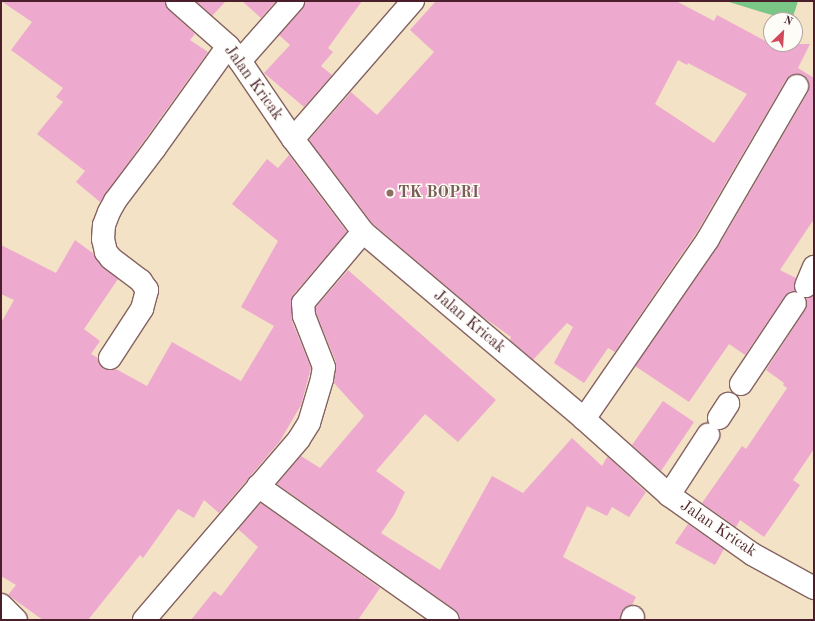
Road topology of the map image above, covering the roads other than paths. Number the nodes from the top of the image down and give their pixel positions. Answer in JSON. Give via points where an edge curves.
{"nodes":[{"id":1,"x":177,"y":1,"type":"edge"},
{"id":2,"x":293,"y":1,"type":"edge"},
{"id":3,"x":413,"y":1,"type":"edge"},
{"id":4,"x":234,"y":53,"type":"junction"},
{"id":5,"x":797,"y":86,"type":"dead end"},
{"id":6,"x":293,"y":139,"type":"junction"},
{"id":7,"x":363,"y":232,"type":"junction"},
{"id":8,"x":805,"y":285,"type":"edge"},
{"id":9,"x":110,"y":358,"type":"dead end"},
{"id":10,"x":741,"y":384,"type":"dead end"},
{"id":11,"x":718,"y":419,"type":"dead end"},
{"id":12,"x":584,"y":420,"type":"junction"},
{"id":13,"x":258,"y":486,"type":"junction"},
{"id":14,"x":669,"y":495,"type":"junction"},
{"id":15,"x":814,"y":588,"type":"edge"},
{"id":16,"x":1,"y":606,"type":"edge"},
{"id":17,"x":16,"y":620,"type":"edge"},
{"id":18,"x":144,"y":620,"type":"edge"},
{"id":19,"x":448,"y":620,"type":"edge"}],
"edges":[{"from":1,"to":4,"type":"street","name":"Jalan Kricak"},
{"from":2,"to":4,"type":"street"},
{"from":3,"to":6,"type":"street"},
{"from":4,"to":6,"type":"street","name":"Jalan Kricak"},
{"from":4,"to":9,"type":"street","via":[[155,148],[115,201],[104,225],[106,252],[142,281],[147,290],[142,309]]},
{"from":5,"to":12,"type":"street","via":[[708,239]]},
{"from":6,"to":7,"type":"street","name":"Jalan Kricak"},
{"from":7,"to":12,"type":"street","name":"Jalan Kricak"},
{"from":7,"to":13,"type":"street","via":[[303,303],[304,316],[324,367],[322,379],[309,423],[299,439]]},
{"from":8,"to":10,"type":"street"},
{"from":11,"to":14,"type":"street"},
{"from":12,"to":14,"type":"street","name":"Jalan Kricak"},
{"from":13,"to":18,"type":"street"},
{"from":13,"to":19,"type":"street"},
{"from":14,"to":15,"type":"street","name":"Jalan Kricak","via":[[747,550]]},
{"from":16,"to":17,"type":"street"}]}
